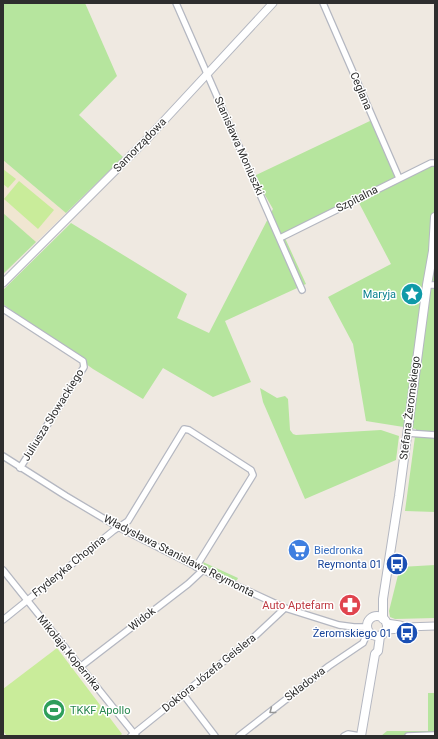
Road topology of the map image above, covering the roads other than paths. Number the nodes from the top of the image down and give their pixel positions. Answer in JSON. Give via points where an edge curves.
{"nodes":[{"id":1,"x":176,"y":3,"type":"edge"},
{"id":2,"x":273,"y":3,"type":"edge"},
{"id":3,"x":323,"y":3,"type":"edge"},
{"id":4,"x":207,"y":74,"type":"junction"},
{"id":5,"x":435,"y":163,"type":"edge"},
{"id":6,"x":399,"y":178,"type":"junction"},
{"id":7,"x":435,"y":217,"type":"edge"},
{"id":8,"x":280,"y":238,"type":"junction"},
{"id":9,"x":3,"y":283,"type":"edge"},
{"id":10,"x":431,"y":285,"type":"edge"},
{"id":11,"x":302,"y":290,"type":"dead end"},
{"id":12,"x":3,"y":309,"type":"edge"},
{"id":13,"x":407,"y":433,"type":"junction"},
{"id":14,"x":435,"y":434,"type":"edge"},
{"id":15,"x":3,"y":456,"type":"edge"},
{"id":16,"x":20,"y":468,"type":"junction"},
{"id":17,"x":118,"y":527,"type":"junction"},
{"id":18,"x":196,"y":567,"type":"junction"},
{"id":19,"x":3,"y":570,"type":"edge"},
{"id":20,"x":203,"y":570,"type":"junction"},
{"id":21,"x":28,"y":600,"type":"junction"},
{"id":22,"x":286,"y":608,"type":"junction"},
{"id":23,"x":3,"y":620,"type":"edge"},
{"id":24,"x":435,"y":626,"type":"edge"},
{"id":25,"x":377,"y":627,"type":"junction"},
{"id":26,"x":80,"y":667,"type":"junction"},
{"id":27,"x":183,"y":694,"type":"junction"},
{"id":28,"x":133,"y":735,"type":"edge"},
{"id":29,"x":435,"y":735,"type":"edge"},
{"id":30,"x":215,"y":736,"type":"edge"},
{"id":31,"x":239,"y":736,"type":"edge"},
{"id":32,"x":344,"y":736,"type":"edge"},
{"id":33,"x":360,"y":736,"type":"edge"},
{"id":34,"x":408,"y":736,"type":"edge"}],
"edges":[{"from":1,"to":4,"type":"street","name":"Stanisława Moniuszki"},
{"from":2,"to":4,"type":"street","name":"Samorządowa"},
{"from":3,"to":6,"type":"street","name":"Ceglana"},
{"from":4,"to":8,"type":"street","name":"Stanisława Moniuszki"},
{"from":4,"to":9,"type":"street","name":"Samorządowa","via":[[146,140]]},
{"from":5,"to":6,"type":"street","name":"Szpitalna"},
{"from":6,"to":8,"type":"street","name":"Szpitalna"},
{"from":7,"to":10,"type":"main road","name":"Stefana Żeromskiego"},
{"from":8,"to":11,"type":"street","name":"Stanisława Moniuszki"},
{"from":10,"to":13,"type":"main road","name":"Stefana Żeromskiego"},
{"from":12,"to":16,"type":"street","name":"Juliusza Słowackiego","via":[[83,361],[84,367]]},
{"from":13,"to":14,"type":"street"},
{"from":13,"to":25,"type":"main road","name":"Stefana Żeromskiego"},
{"from":15,"to":16,"type":"street","name":"Władysława Stanisława Reymonta"},
{"from":16,"to":17,"type":"street","name":"Władysława Stanisława Reymonta"},
{"from":17,"to":18,"type":"street","name":"Władysława Stanisława Reymonta"},
{"from":17,"to":18,"type":"street","name":"Fryderyka Chopina","via":[[128,521],[184,429],[189,430],[251,470],[253,475]]},
{"from":17,"to":21,"type":"street","name":"Fryderyka Chopina"},
{"from":18,"to":20,"type":"street","name":"Władysława Stanisława Reymonta"},
{"from":19,"to":21,"type":"street","name":"Mikołaja Kopernika"},
{"from":20,"to":22,"type":"street","name":"Władysława Stanisława Reymonta"},
{"from":20,"to":26,"type":"street","name":"Widok"},
{"from":21,"to":23,"type":"street","name":"Fryderyka Chopina"},
{"from":21,"to":26,"type":"street","name":"Mikołaja Kopernika"},
{"from":22,"to":25,"type":"street","name":"Władysława Stanisława Reymonta","via":[[339,625]]},
{"from":22,"to":27,"type":"street","name":"Doktora Józefa Geislera"},
{"from":24,"to":25,"type":"street","name":"Władysława Stanisława Reymonta","via":[[402,629]]},
{"from":25,"to":31,"type":"street","name":"Składowa","one_way":true,"via":[[363,643]]},
{"from":25,"to":33,"type":"main road","name":"Stefana Żeromskiego","via":[[375,654]]},
{"from":26,"to":28,"type":"street","name":"Mikołaja Kopernika"},
{"from":27,"to":28,"type":"street","name":"Doktora Józefa Geislera"},
{"from":27,"to":30,"type":"street"},
{"from":29,"to":34,"type":"street"},
{"from":32,"to":33,"type":"street"}]}
